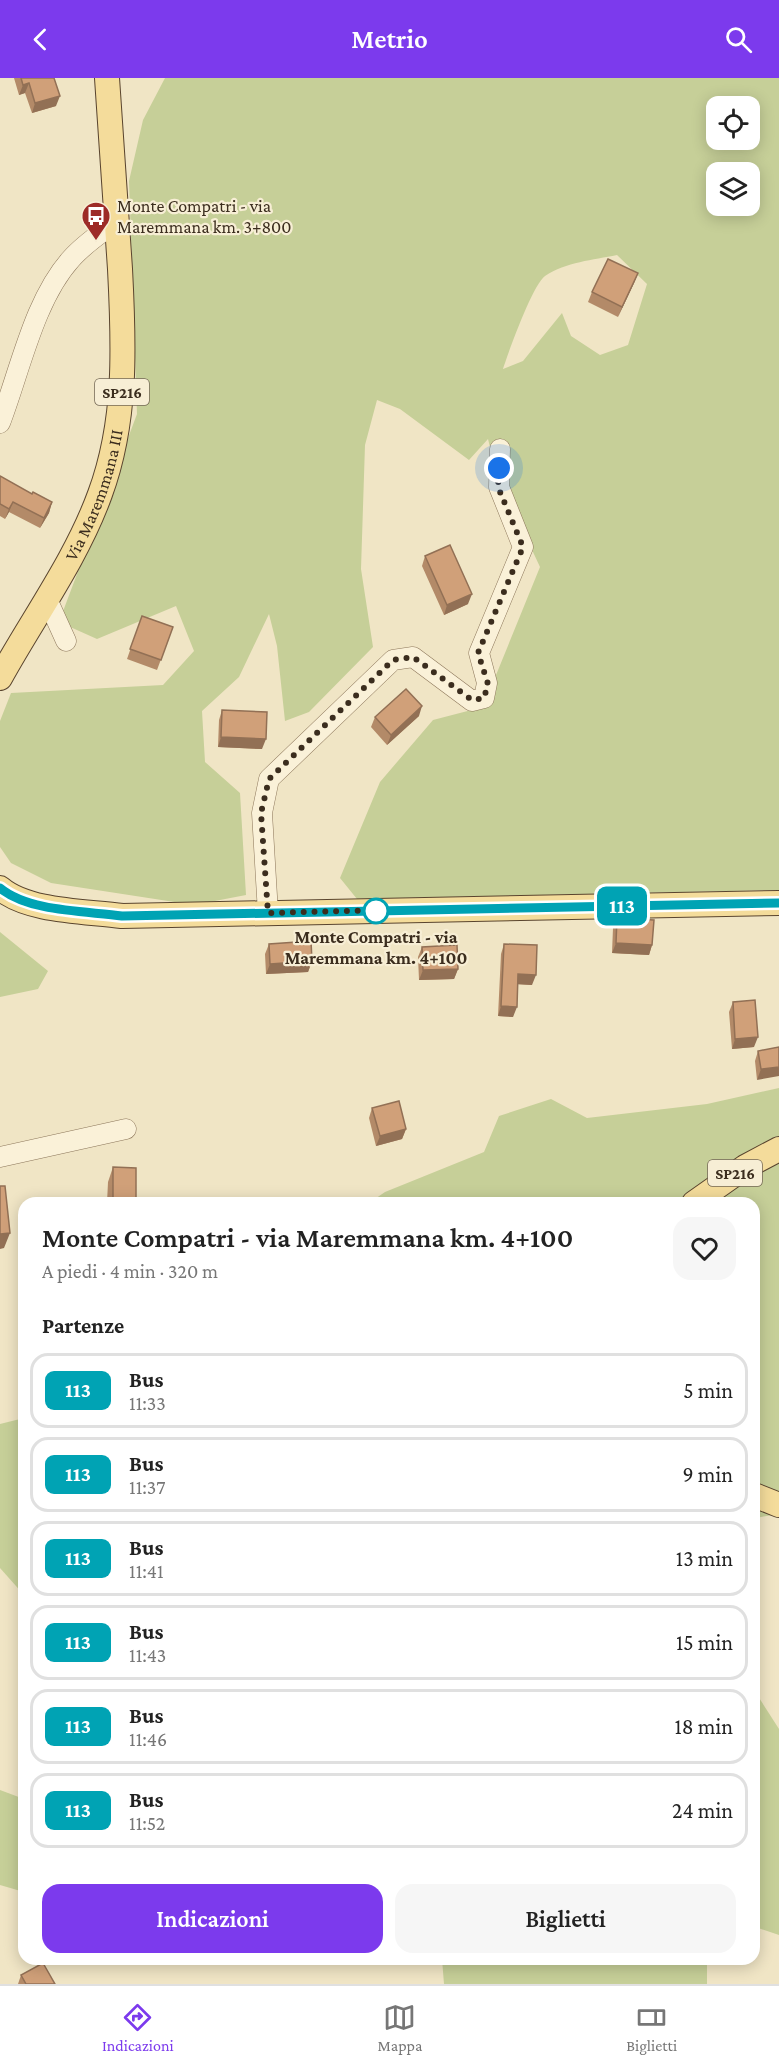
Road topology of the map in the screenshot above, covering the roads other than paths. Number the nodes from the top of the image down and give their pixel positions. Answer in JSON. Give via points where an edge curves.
{"nodes":[{"id":1,"x":106,"y":78,"type":"edge"},
{"id":2,"x":117,"y":221,"type":"junction"},
{"id":3,"x":0,"y":423,"type":"edge"},
{"id":4,"x":500,"y":449,"type":"dead end"},
{"id":5,"x":47,"y":599,"type":"junction"},
{"id":6,"x":66,"y":641,"type":"dead end"},
{"id":7,"x":0,"y":678,"type":"edge"},
{"id":8,"x":0,"y":888,"type":"edge"},
{"id":9,"x":779,"y":903,"type":"edge"},
{"id":10,"x":268,"y":913,"type":"junction"},
{"id":11,"x":126,"y":1128,"type":"dead end"},
{"id":12,"x":779,"y":1149,"type":"edge"},
{"id":13,"x":0,"y":1157,"type":"edge"},
{"id":14,"x":702,"y":1197,"type":"edge"},
{"id":15,"x":760,"y":1497,"type":"edge"},
{"id":16,"x":779,"y":1505,"type":"edge"}],
"edges":[{"from":1,"to":2,"type":"main road","name":"Via Maremmana III","number":"SP216"},
{"from":2,"to":3,"type":"street","via":[[80,249],[55,282],[32,331]]},
{"from":2,"to":5,"type":"main road","name":"Via Maremmana III","number":"SP216","via":[[123,356],[117,435],[95,508]]},
{"from":4,"to":10,"type":"street","via":[[498,487],[523,547],[478,653],[488,684],[484,698],[472,700],[413,657],[393,660],[269,779],[261,813]]},
{"from":5,"to":6,"type":"street"},
{"from":5,"to":7,"type":"main road","name":"Via Maremmana III","number":"SP216"},
{"from":8,"to":10,"type":"main road","via":[[39,905],[122,916]]},
{"from":9,"to":10,"type":"main road"},
{"from":11,"to":13,"type":"street"},
{"from":12,"to":14,"type":"main road","number":"SP216"},
{"from":15,"to":16,"type":"main road"}]}
